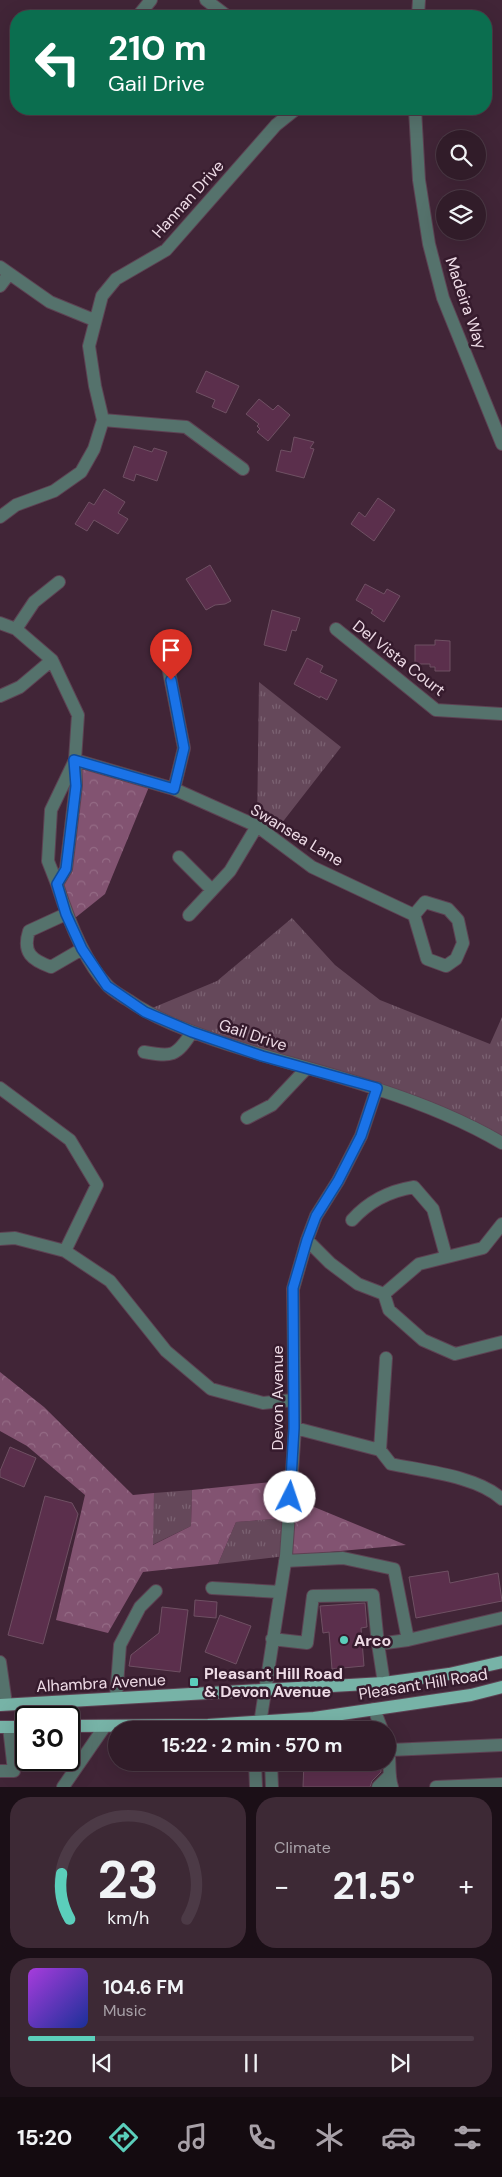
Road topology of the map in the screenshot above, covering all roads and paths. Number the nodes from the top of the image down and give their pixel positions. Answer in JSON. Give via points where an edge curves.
{"nodes":[{"id":1,"x":151,"y":0,"type":"edge"},
{"id":2,"x":206,"y":0,"type":"edge"},
{"id":3,"x":143,"y":10,"type":"edge"},
{"id":4,"x":219,"y":10,"type":"edge"},
{"id":5,"x":288,"y":115,"type":"edge"},
{"id":6,"x":415,"y":115,"type":"edge"},
{"id":7,"x":5,"y":270,"type":"edge"},
{"id":8,"x":0,"y":286,"type":"edge"},
{"id":9,"x":94,"y":320,"type":"junction"},
{"id":10,"x":103,"y":420,"type":"junction"},
{"id":11,"x":502,"y":444,"type":"edge"},
{"id":12,"x":243,"y":469,"type":"dead end"},
{"id":13,"x":0,"y":517,"type":"edge"},
{"id":14,"x":59,"y":582,"type":"dead end"},
{"id":15,"x":0,"y":623,"type":"edge"},
{"id":16,"x":16,"y":629,"type":"junction"},
{"id":17,"x":336,"y":629,"type":"dead end"},
{"id":18,"x":164,"y":646,"type":"dead end"},
{"id":19,"x":52,"y":660,"type":"junction"},
{"id":20,"x":0,"y":696,"type":"edge"},
{"id":21,"x":502,"y":714,"type":"edge"},
{"id":22,"x":74,"y":760,"type":"junction"},
{"id":23,"x":174,"y":789,"type":"junction"},
{"id":24,"x":256,"y":826,"type":"junction"},
{"id":25,"x":180,"y":857,"type":"dead end"},
{"id":26,"x":57,"y":884,"type":"junction"},
{"id":27,"x":212,"y":890,"type":"junction"},
{"id":28,"x":66,"y":914,"type":"junction"},
{"id":29,"x":189,"y":915,"type":"dead end"},
{"id":30,"x":414,"y":915,"type":"junction"},
{"id":31,"x":82,"y":949,"type":"junction"},
{"id":32,"x":192,"y":1032,"type":"junction"},
{"id":33,"x":144,"y":1052,"type":"dead end"},
{"id":34,"x":306,"y":1069,"type":"junction"},
{"id":35,"x":0,"y":1088,"type":"edge"},
{"id":36,"x":377,"y":1088,"type":"junction"},
{"id":37,"x":247,"y":1118,"type":"dead end"},
{"id":38,"x":502,"y":1143,"type":"edge"},
{"id":39,"x":352,"y":1220,"type":"dead end"},
{"id":40,"x":502,"y":1224,"type":"edge"},
{"id":41,"x":0,"y":1239,"type":"edge"},
{"id":42,"x":307,"y":1240,"type":"junction"},
{"id":43,"x":65,"y":1251,"type":"junction"},
{"id":44,"x":446,"y":1256,"type":"junction"},
{"id":45,"x":384,"y":1294,"type":"junction"},
{"id":46,"x":502,"y":1342,"type":"edge"},
{"id":47,"x":386,"y":1358,"type":"dead end"},
{"id":48,"x":293,"y":1400,"type":"junction"},
{"id":49,"x":294,"y":1428,"type":"junction"},
{"id":50,"x":380,"y":1450,"type":"junction"},
{"id":51,"x":502,"y":1499,"type":"edge"},
{"id":52,"x":285,"y":1561,"type":"junction"},
{"id":53,"x":212,"y":1588,"type":"dead end"},
{"id":54,"x":156,"y":1591,"type":"dead end"},
{"id":55,"x":280,"y":1592,"type":"junction"},
{"id":56,"x":502,"y":1618,"type":"edge"},
{"id":57,"x":272,"y":1639,"type":"junction"},
{"id":58,"x":408,"y":1640,"type":"junction"},
{"id":59,"x":378,"y":1644,"type":"junction"},
{"id":60,"x":0,"y":1662,"type":"edge"},
{"id":61,"x":502,"y":1662,"type":"edge"},
{"id":62,"x":384,"y":1683,"type":"junction"},
{"id":63,"x":502,"y":1687,"type":"edge"},
{"id":64,"x":264,"y":1690,"type":"junction"},
{"id":65,"x":116,"y":1698,"type":"junction"},
{"id":66,"x":3,"y":1704,"type":"edge"},
{"id":67,"x":374,"y":1709,"type":"junction"},
{"id":68,"x":314,"y":1718,"type":"junction"},
{"id":69,"x":262,"y":1721,"type":"edge"},
{"id":70,"x":298,"y":1721,"type":"edge"},
{"id":71,"x":309,"y":1721,"type":"edge"},
{"id":72,"x":379,"y":1721,"type":"edge"},
{"id":73,"x":80,"y":1726,"type":"edge"},
{"id":74,"x":105,"y":1726,"type":"junction"},
{"id":75,"x":108,"y":1726,"type":"edge"},
{"id":76,"x":5,"y":1727,"type":"edge"},
{"id":77,"x":396,"y":1745,"type":"edge"},
{"id":78,"x":502,"y":1745,"type":"edge"},
{"id":79,"x":0,"y":1771,"type":"edge"},
{"id":80,"x":391,"y":1781,"type":"edge"},
{"id":81,"x":502,"y":1784,"type":"edge"},
{"id":82,"x":63,"y":1787,"type":"edge"},
{"id":83,"x":378,"y":1787,"type":"edge"},
{"id":84,"x":436,"y":1787,"type":"edge"}],
"edges":[{"from":1,"to":3,"type":"street"},
{"from":2,"to":4,"type":"street"},
{"from":5,"to":9,"type":"street","name":"Hannan Drive","via":[[276,125],[166,250],[116,278],[102,296]]},
{"from":6,"to":11,"type":"street","name":"Madeira Way","via":[[419,180],[431,253],[443,298]]},
{"from":7,"to":8,"type":"street"},
{"from":7,"to":9,"type":"street","via":[[50,302]]},
{"from":9,"to":10,"type":"street","name":"Hannan Drive","via":[[89,346]]},
{"from":10,"to":12,"type":"street","via":[[186,427]]},
{"from":10,"to":13,"type":"street","via":[[94,449],[80,472],[54,491],[16,506]]},
{"from":14,"to":16,"type":"street","via":[[34,602]]},
{"from":15,"to":16,"type":"street","name":"Gail Drive"},
{"from":16,"to":19,"type":"street","name":"Gail Drive"},
{"from":17,"to":21,"type":"street","name":"Del Vista Court","via":[[436,710]]},
{"from":18,"to":23,"type":"street","via":[[184,748]]},
{"from":19,"to":20,"type":"street","via":[[20,687]]},
{"from":19,"to":22,"type":"street","name":"Gail Drive","via":[[78,716]]},
{"from":22,"to":23,"type":"street","name":"Swansea Lane"},
{"from":22,"to":26,"type":"street","name":"Gail Drive","via":[[76,786],[66,869]]},
{"from":22,"to":26,"type":"street","name":"Gail Drive","via":[[51,810],[48,861]]},
{"from":23,"to":24,"type":"street","name":"Swansea Lane"},
{"from":24,"to":27,"type":"street","via":[[230,871]]},
{"from":24,"to":30,"type":"street","name":"Swansea Lane","via":[[312,866]]},
{"from":25,"to":27,"type":"street"},
{"from":26,"to":28,"type":"street","name":"Gail Drive"},
{"from":27,"to":29,"type":"street"},
{"from":28,"to":31,"type":"street","name":"Gail Drive"},
{"from":28,"to":31,"type":"street","via":[[29,931],[26,940],[29,955],[36,962],[51,967]]},
{"from":30,"to":30,"type":"street","via":[[425,902],[448,909],[458,920],[462,943],[456,959],[446,966],[427,959]]},
{"from":31,"to":32,"type":"street","name":"Gail Drive","via":[[107,986],[145,1012]]},
{"from":32,"to":33,"type":"street","via":[[181,1050],[165,1056]]},
{"from":32,"to":34,"type":"street","name":"Gail Drive"},
{"from":34,"to":36,"type":"street","name":"Gail Drive"},
{"from":34,"to":37,"type":"street","via":[[272,1105]]},
{"from":35,"to":43,"type":"street","via":[[70,1140],[97,1185]]},
{"from":36,"to":38,"type":"street","name":"Gail Drive","via":[[476,1127]]},
{"from":36,"to":42,"type":"street","name":"Devon Avenue","via":[[361,1136],[316,1216]]},
{"from":39,"to":44,"type":"street","via":[[364,1206],[396,1189],[414,1187],[434,1209]]},
{"from":40,"to":44,"type":"street","via":[[483,1248]]},
{"from":41,"to":43,"type":"street","via":[[15,1238]]},
{"from":42,"to":45,"type":"street","via":[[358,1284]]},
{"from":42,"to":48,"type":"street","name":"Devon Avenue","via":[[293,1288]]},
{"from":43,"to":48,"type":"street","via":[[110,1281],[166,1351],[211,1389],[263,1403]]},
{"from":44,"to":45,"type":"street","via":[[419,1264]]},
{"from":45,"to":46,"type":"street","via":[[389,1310],[423,1340],[455,1354]]},
{"from":47,"to":50,"type":"street"},
{"from":48,"to":49,"type":"street","name":"Devon Avenue"},
{"from":49,"to":50,"type":"street"},
{"from":49,"to":52,"type":"street","name":"Devon Avenue"},
{"from":50,"to":51,"type":"street","via":[[391,1464],[469,1481]]},
{"from":52,"to":55,"type":"street","name":"Devon Avenue"},
{"from":52,"to":58,"type":"street","via":[[343,1558],[394,1569]]},
{"from":53,"to":55,"type":"street"},
{"from":54,"to":65,"type":"street","via":[[140,1607],[120,1645]]},
{"from":55,"to":57,"type":"street","name":"Devon Avenue"},
{"from":56,"to":58,"type":"street"},
{"from":57,"to":59,"type":"street","via":[[307,1643],[313,1596],[373,1595]]},
{"from":57,"to":64,"type":"street","name":"Devon Avenue"},
{"from":58,"to":59,"type":"street"},
{"from":59,"to":62,"type":"street"},
{"from":60,"to":66,"type":"street"},
{"from":61,"to":62,"type":"main road","name":"Pleasant Hill Road","via":[[449,1674]]},
{"from":62,"to":64,"type":"main road","name":"Pleasant Hill Road"},
{"from":63,"to":67,"type":"main road","name":"Pleasant Hill Road"},
{"from":64,"to":65,"type":"main road","name":"Alhambra Avenue"},
{"from":64,"to":69,"type":"street","name":"Devon Avenue"},
{"from":65,"to":66,"type":"main road","name":"Alhambra Avenue"},
{"from":67,"to":68,"type":"main road","name":"Pleasant Hill Road"},
{"from":67,"to":72,"type":"street"},
{"from":68,"to":70,"type":"main road","name":"Pleasant Hill Road"},
{"from":68,"to":71,"type":"street"},
{"from":73,"to":74,"type":"main road"},
{"from":74,"to":75,"type":"main road"},
{"from":74,"to":82,"type":"street"},
{"from":76,"to":79,"type":"street","via":[[14,1771]]},
{"from":77,"to":78,"type":"street"},
{"from":80,"to":83,"type":"street"},
{"from":81,"to":84,"type":"street"}]}
